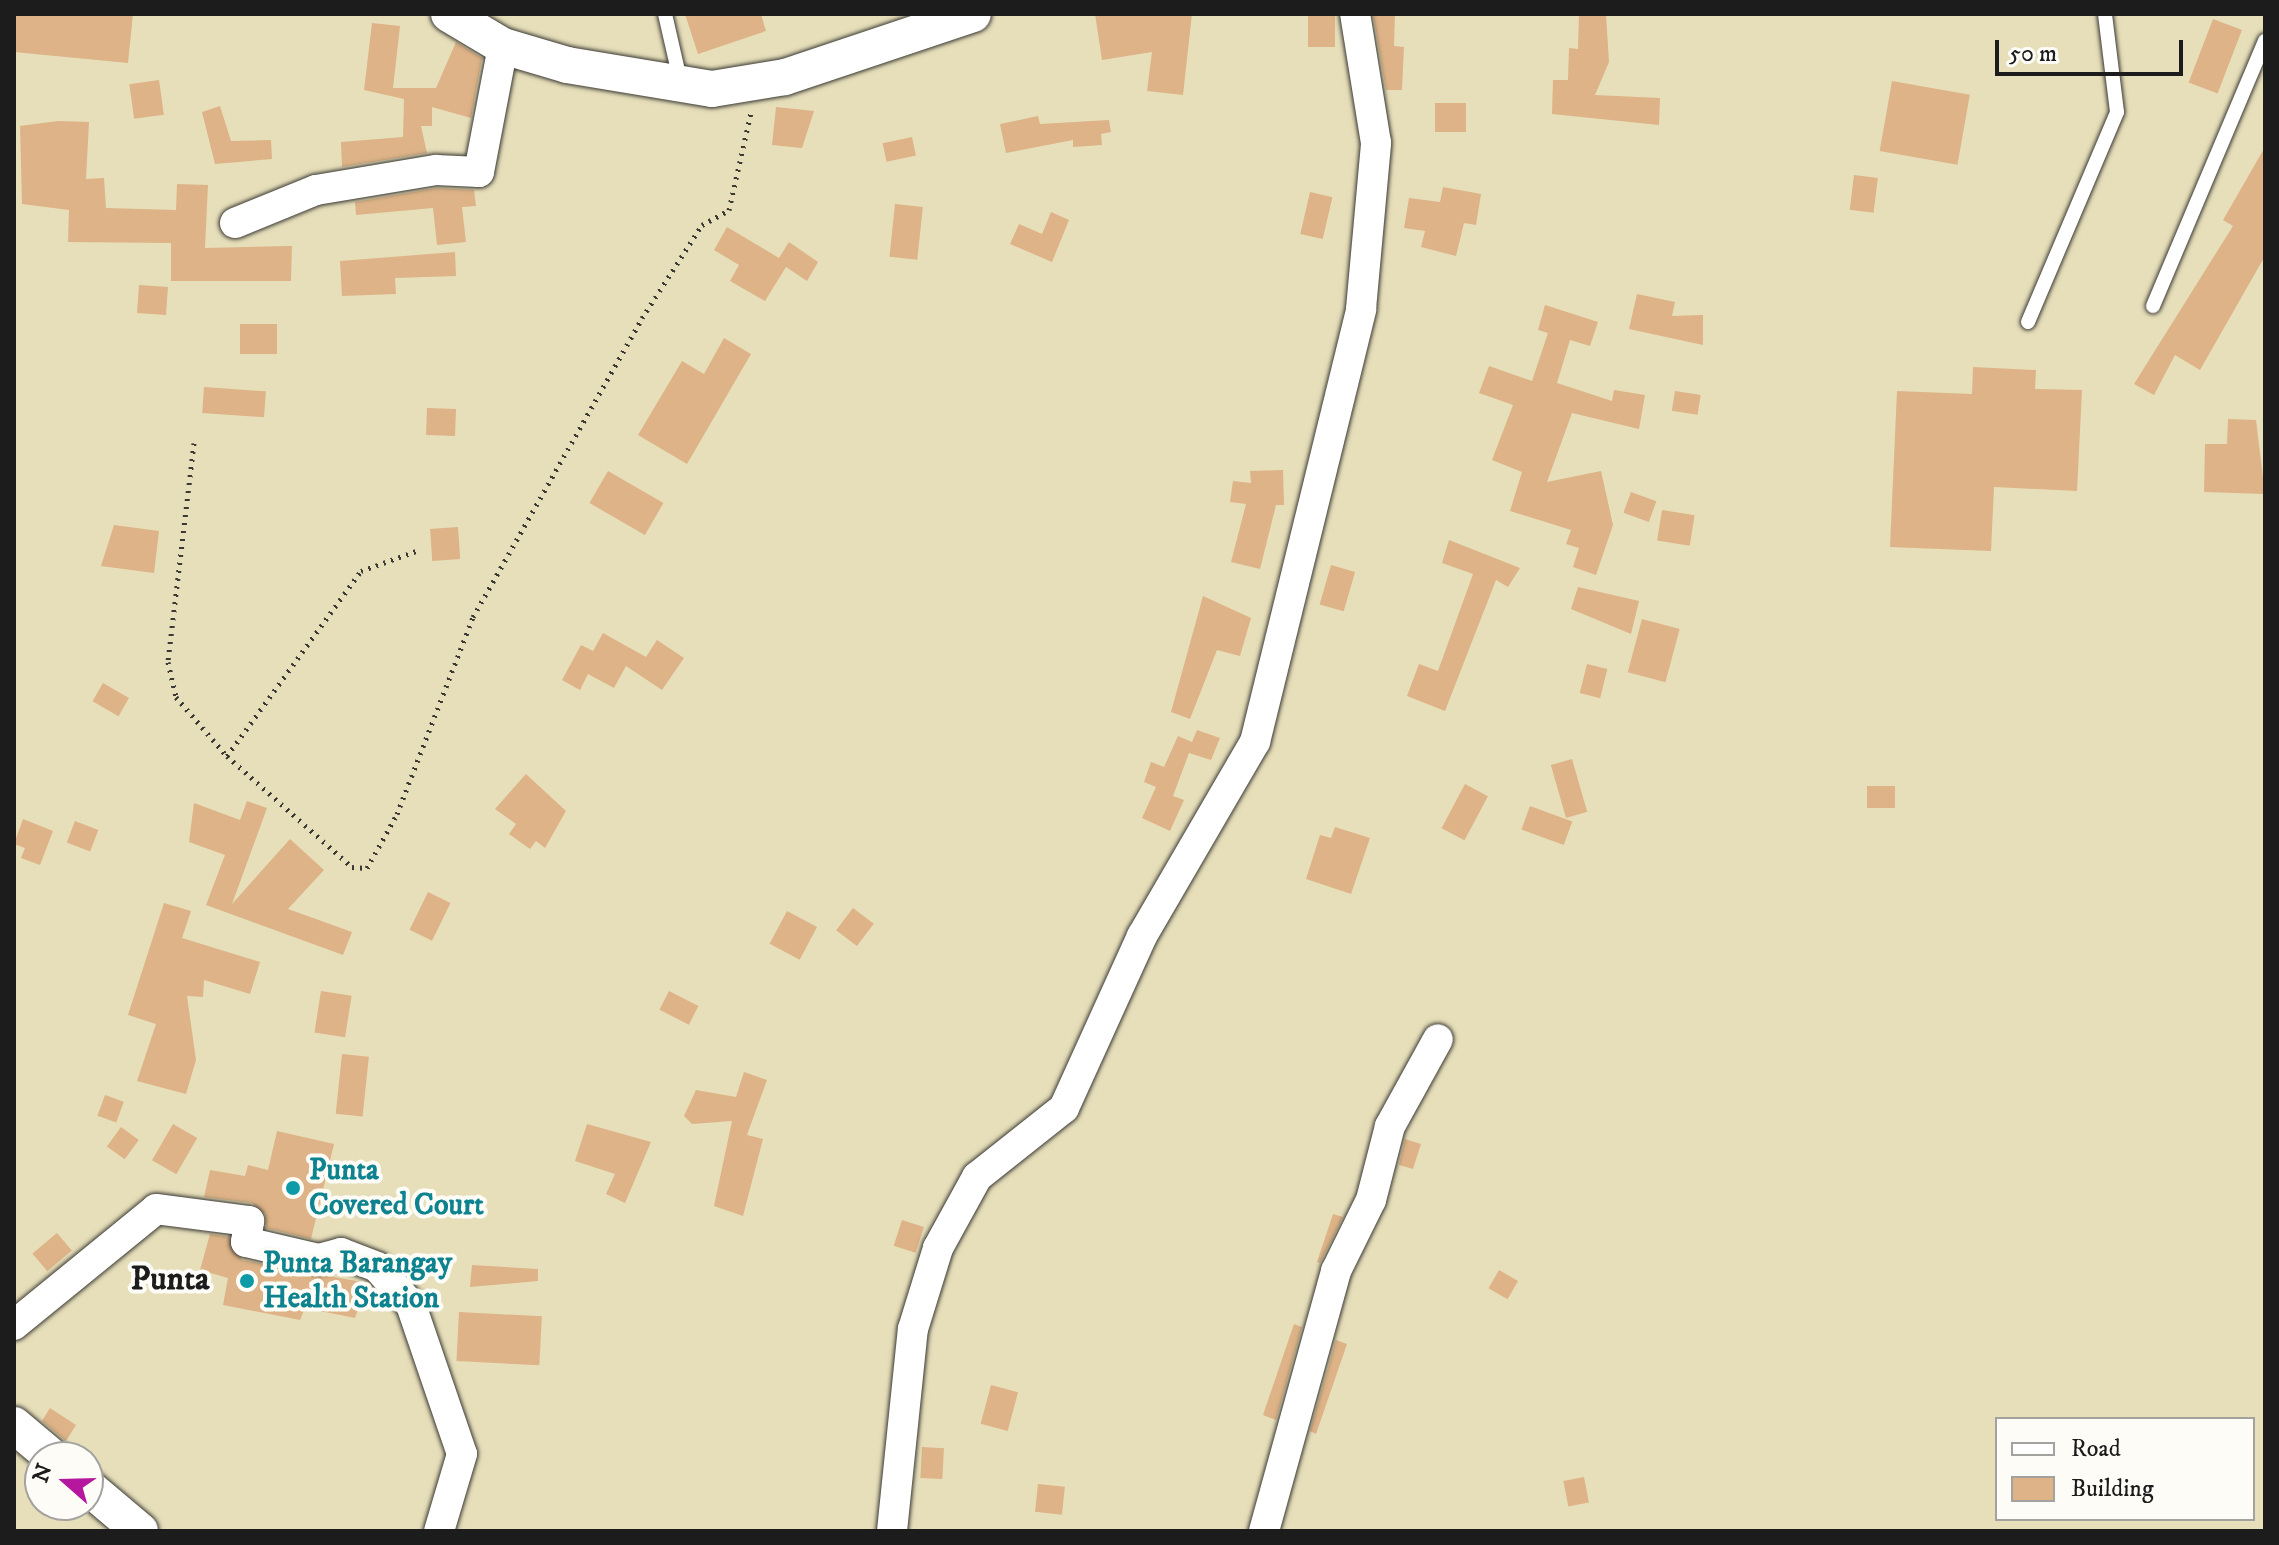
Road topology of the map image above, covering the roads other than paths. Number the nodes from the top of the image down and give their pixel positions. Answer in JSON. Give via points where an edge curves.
{"nodes":[{"id":1,"x":665,"y":14,"type":"edge"},
{"id":2,"x":973,"y":14,"type":"edge"},
{"id":3,"x":1355,"y":14,"type":"edge"},
{"id":4,"x":2105,"y":14,"type":"edge"},
{"id":5,"x":476,"y":26,"type":"edge"},
{"id":6,"x":2265,"y":41,"type":"edge"},
{"id":7,"x":681,"y":84,"type":"junction"},
{"id":8,"x":235,"y":223,"type":"dead end"},
{"id":9,"x":2153,"y":306,"type":"dead end"},
{"id":10,"x":2028,"y":322,"type":"dead end"},
{"id":11,"x":1438,"y":1039,"type":"dead end"},
{"id":12,"x":14,"y":1325,"type":"edge"},
{"id":13,"x":14,"y":1425,"type":"edge"},
{"id":14,"x":33,"y":1441,"type":"edge"},
{"id":15,"x":104,"y":1501,"type":"edge"},
{"id":16,"x":140,"y":1531,"type":"edge"},
{"id":17,"x":439,"y":1531,"type":"edge"},
{"id":18,"x":892,"y":1531,"type":"edge"},
{"id":19,"x":1264,"y":1531,"type":"edge"}],
"edges":[{"from":1,"to":7,"type":"lane"},
{"from":2,"to":7,"type":"street","via":[[754,82],[712,89]]},
{"from":3,"to":18,"type":"street","via":[[1376,143],[1361,309],[1255,742],[1142,936],[1064,1108],[977,1177],[938,1248],[913,1329]]},
{"from":4,"to":10,"type":"lane","via":[[2117,112]]},
{"from":5,"to":7,"type":"street"},
{"from":5,"to":8,"type":"street","via":[[479,172],[436,170],[316,190]]},
{"from":6,"to":9,"type":"lane"},
{"from":11,"to":19,"type":"street","via":[[1390,1126],[1371,1200],[1336,1271]]},
{"from":12,"to":17,"type":"street","via":[[156,1209],[249,1221],[246,1242],[319,1259],[341,1253],[377,1267],[411,1305],[462,1454]]},
{"from":13,"to":14,"type":"street"},
{"from":15,"to":16,"type":"street"}]}
